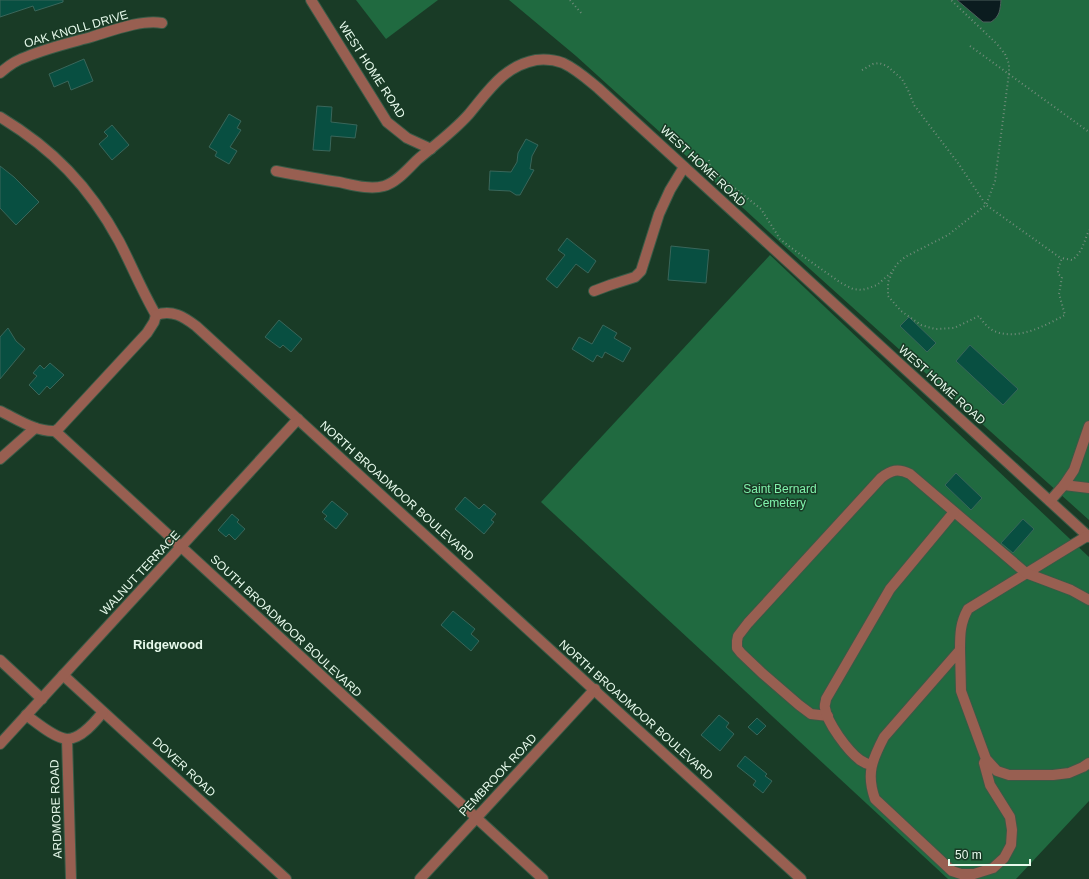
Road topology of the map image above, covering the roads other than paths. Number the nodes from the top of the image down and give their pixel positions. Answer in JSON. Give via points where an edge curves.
{"nodes":[{"id":1,"x":311,"y":0,"type":"edge"},
{"id":2,"x":162,"y":23,"type":"dead end"},
{"id":3,"x":0,"y":72,"type":"edge"},
{"id":4,"x":0,"y":117,"type":"edge"},
{"id":5,"x":431,"y":148,"type":"junction"},
{"id":6,"x":684,"y":167,"type":"junction"},
{"id":7,"x":276,"y":171,"type":"dead end"},
{"id":8,"x":594,"y":291,"type":"dead end"},
{"id":9,"x":156,"y":315,"type":"junction"},
{"id":10,"x":0,"y":411,"type":"edge"},
{"id":11,"x":298,"y":419,"type":"junction"},
{"id":12,"x":1089,"y":426,"type":"edge"},
{"id":13,"x":34,"y":428,"type":"junction"},
{"id":14,"x":55,"y":431,"type":"junction"},
{"id":15,"x":0,"y":459,"type":"edge"},
{"id":16,"x":1064,"y":485,"type":"junction"},
{"id":17,"x":1089,"y":488,"type":"edge"},
{"id":18,"x":1050,"y":501,"type":"junction"},
{"id":19,"x":954,"y":512,"type":"junction"},
{"id":20,"x":1088,"y":536,"type":"edge"},
{"id":21,"x":181,"y":547,"type":"junction"},
{"id":22,"x":1026,"y":573,"type":"junction"},
{"id":23,"x":1089,"y":600,"type":"edge"},
{"id":24,"x":960,"y":650,"type":"junction"},
{"id":25,"x":0,"y":660,"type":"edge"},
{"id":26,"x":63,"y":675,"type":"junction"},
{"id":27,"x":595,"y":689,"type":"junction"},
{"id":28,"x":42,"y":698,"type":"junction"},
{"id":29,"x":103,"y":712,"type":"junction"},
{"id":30,"x":26,"y":715,"type":"junction"},
{"id":31,"x":828,"y":716,"type":"junction"},
{"id":32,"x":67,"y":739,"type":"junction"},
{"id":33,"x":0,"y":744,"type":"edge"},
{"id":34,"x":986,"y":759,"type":"junction"},
{"id":35,"x":1089,"y":762,"type":"edge"},
{"id":36,"x":871,"y":765,"type":"junction"},
{"id":37,"x":476,"y":818,"type":"junction"},
{"id":38,"x":71,"y":879,"type":"edge"},
{"id":39,"x":286,"y":879,"type":"edge"},
{"id":40,"x":420,"y":879,"type":"edge"},
{"id":41,"x":543,"y":879,"type":"edge"},
{"id":42,"x":801,"y":879,"type":"edge"}],
"edges":[{"from":1,"to":5,"type":"street","name":"WEST HOME ROAD","via":[[387,122],[407,138]]},
{"from":2,"to":3,"type":"street","name":"OAK KNOLL DRIVE","via":[[149,22],[125,27],[45,50],[18,60]]},
{"from":4,"to":9,"type":"street","via":[[54,155],[89,194],[112,229]]},
{"from":5,"to":6,"type":"street","name":"WEST HOME ROAD","via":[[468,115],[503,75],[528,62],[552,60],[573,68],[598,88]]},
{"from":5,"to":7,"type":"street","via":[[386,186],[376,188]]},
{"from":6,"to":8,"type":"street","via":[[659,214],[641,271],[635,277]]},
{"from":6,"to":18,"type":"street","name":"WEST HOME ROAD"},
{"from":9,"to":11,"type":"street","name":"NORTH BROADMOOR BOULEVARD","via":[[162,312],[171,313],[186,319]]},
{"from":9,"to":14,"type":"street","via":[[147,333]]},
{"from":10,"to":13,"type":"street"},
{"from":11,"to":21,"type":"street","name":"WALNUT TERRACE"},
{"from":11,"to":27,"type":"street","name":"NORTH BROADMOOR BOULEVARD"},
{"from":12,"to":16,"type":"street","via":[[1074,470]]},
{"from":13,"to":14,"type":"street"},
{"from":13,"to":15,"type":"street"},
{"from":14,"to":21,"type":"street","name":"SOUTH BROADMOOR BOULEVARD"},
{"from":16,"to":17,"type":"street"},
{"from":16,"to":18,"type":"street"},
{"from":18,"to":20,"type":"street","name":"WEST HOME ROAD"},
{"from":19,"to":22,"type":"street"},
{"from":19,"to":31,"type":"street","via":[[890,589],[826,699],[824,707]]},
{"from":19,"to":31,"type":"street","via":[[910,474],[903,470],[887,473],[738,636],[737,648],[762,673],[811,714]]},
{"from":20,"to":22,"type":"street"},
{"from":21,"to":26,"type":"street","name":"WALNUT TERRACE"},
{"from":21,"to":37,"type":"street","name":"SOUTH BROADMOOR BOULEVARD"},
{"from":22,"to":23,"type":"street","via":[[1071,590]]},
{"from":22,"to":24,"type":"street","via":[[968,609],[960,630]]},
{"from":24,"to":34,"type":"street","via":[[961,691]]},
{"from":24,"to":36,"type":"street","via":[[884,737]]},
{"from":25,"to":28,"type":"street"},
{"from":26,"to":28,"type":"street","name":"WALNUT TERRACE"},
{"from":26,"to":29,"type":"street","name":"DOVER ROAD"},
{"from":27,"to":37,"type":"street","name":"PEMBROOK ROAD"},
{"from":27,"to":42,"type":"street","name":"NORTH BROADMOOR BOULEVARD"},
{"from":28,"to":30,"type":"street","name":"WALNUT TERRACE"},
{"from":29,"to":32,"type":"street","via":[[78,736]]},
{"from":29,"to":39,"type":"street","name":"DOVER ROAD"},
{"from":30,"to":32,"type":"street","via":[[55,735]]},
{"from":30,"to":33,"type":"street","name":"WALNUT TERRACE"},
{"from":31,"to":36,"type":"street","via":[[852,754]]},
{"from":32,"to":38,"type":"street","name":"ARDMORE ROAD"},
{"from":34,"to":35,"type":"street","via":[[997,771],[1009,775],[1069,773]]},
{"from":34,"to":36,"type":"street","via":[[984,763],[990,785],[1010,818],[1011,845],[1004,858],[993,868],[974,874],[952,871],[876,799],[871,786]]},
{"from":37,"to":40,"type":"street","name":"PEMBROOK ROAD"},
{"from":37,"to":41,"type":"street","name":"SOUTH BROADMOOR BOULEVARD"}]}
